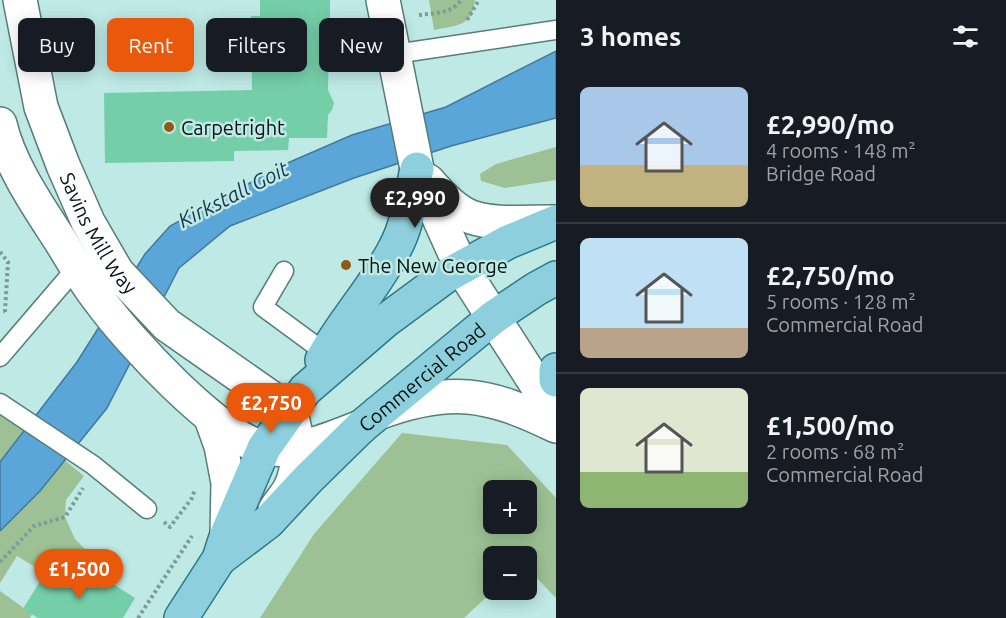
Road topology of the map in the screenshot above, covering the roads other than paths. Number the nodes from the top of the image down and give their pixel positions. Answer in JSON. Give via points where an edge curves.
{"nodes":[{"id":1,"x":21,"y":0,"type":"edge"},
{"id":2,"x":383,"y":0,"type":"edge"},
{"id":3,"x":387,"y":18,"type":"edge"},
{"id":4,"x":556,"y":30,"type":"edge"},
{"id":5,"x":404,"y":53,"type":"edge"},
{"id":6,"x":398,"y":72,"type":"edge"},
{"id":7,"x":0,"y":124,"type":"edge"},
{"id":8,"x":417,"y":169,"type":"junction"},
{"id":9,"x":556,"y":222,"type":"edge"},
{"id":10,"x":77,"y":267,"type":"junction"},
{"id":11,"x":284,"y":271,"type":"dead end"},
{"id":12,"x":453,"y":271,"type":"junction"},
{"id":13,"x":556,"y":278,"type":"edge"},
{"id":14,"x":494,"y":317,"type":"junction"},
{"id":15,"x":0,"y":357,"type":"edge"},
{"id":16,"x":332,"y":357,"type":"junction"},
{"id":17,"x":556,"y":370,"type":"edge"},
{"id":18,"x":556,"y":380,"type":"edge"},
{"id":19,"x":293,"y":399,"type":"junction"},
{"id":20,"x":6,"y":407,"type":"edge"},
{"id":21,"x":556,"y":415,"type":"edge"},
{"id":22,"x":211,"y":418,"type":"junction"},
{"id":23,"x":370,"y":420,"type":"junction"},
{"id":24,"x":556,"y":426,"type":"edge"},
{"id":25,"x":298,"y":447,"type":"junction"},
{"id":26,"x":264,"y":448,"type":"junction"},
{"id":27,"x":147,"y":509,"type":"dead end"},
{"id":28,"x":268,"y":522,"type":"junction"},
{"id":29,"x":223,"y":546,"type":"junction"},
{"id":30,"x":181,"y":618,"type":"edge"}],
"edges":[{"from":1,"to":19,"type":"street","name":"Savins Mill Way","via":[[41,107],[88,222],[117,272],[167,326]]},
{"from":2,"to":3,"type":"street"},
{"from":4,"to":5,"type":"lane"},
{"from":6,"to":8,"type":"street"},
{"from":7,"to":10,"type":"street","name":"Savins Mill Way","via":[[25,185]]},
{"from":8,"to":9,"type":"street","via":[[443,198],[470,217]]},
{"from":8,"to":12,"type":"street"},
{"from":8,"to":16,"type":"main road","via":[[397,246]]},
{"from":9,"to":12,"type":"main road"},
{"from":10,"to":15,"type":"lane"},
{"from":10,"to":22,"type":"street","name":"Savins Mill Way","via":[[100,302],[144,353]]},
{"from":11,"to":16,"type":"lane","via":[[263,307]]},
{"from":12,"to":14,"type":"street"},
{"from":12,"to":16,"type":"main road"},
{"from":13,"to":14,"type":"main road","name":"Commercial Road"},
{"from":14,"to":21,"type":"street"},
{"from":14,"to":23,"type":"main road","name":"Commercial Road"},
{"from":16,"to":19,"type":"main road","name":"Commercial Road"},
{"from":17,"to":18,"type":"main road"},
{"from":19,"to":25,"type":"street"},
{"from":19,"to":26,"type":"main road","name":"Commercial Road"},
{"from":20,"to":27,"type":"lane","via":[[94,466]]},
{"from":22,"to":26,"type":"street","via":[[249,443]]},
{"from":22,"to":29,"type":"street","name":"Savins Mill Way","via":[[228,483]]},
{"from":23,"to":24,"type":"street","via":[[409,402],[453,395],[479,397]]},
{"from":23,"to":25,"type":"street","via":[[324,441]]},
{"from":23,"to":28,"type":"main road","name":"Commercial Road"},
{"from":25,"to":26,"type":"street"},
{"from":25,"to":28,"type":"street","via":[[290,488]]},
{"from":26,"to":29,"type":"main road","name":"Commercial Road"},
{"from":28,"to":29,"type":"main road","name":"Commercial Road"},
{"from":29,"to":30,"type":"main road","name":"Commercial Road"}]}
